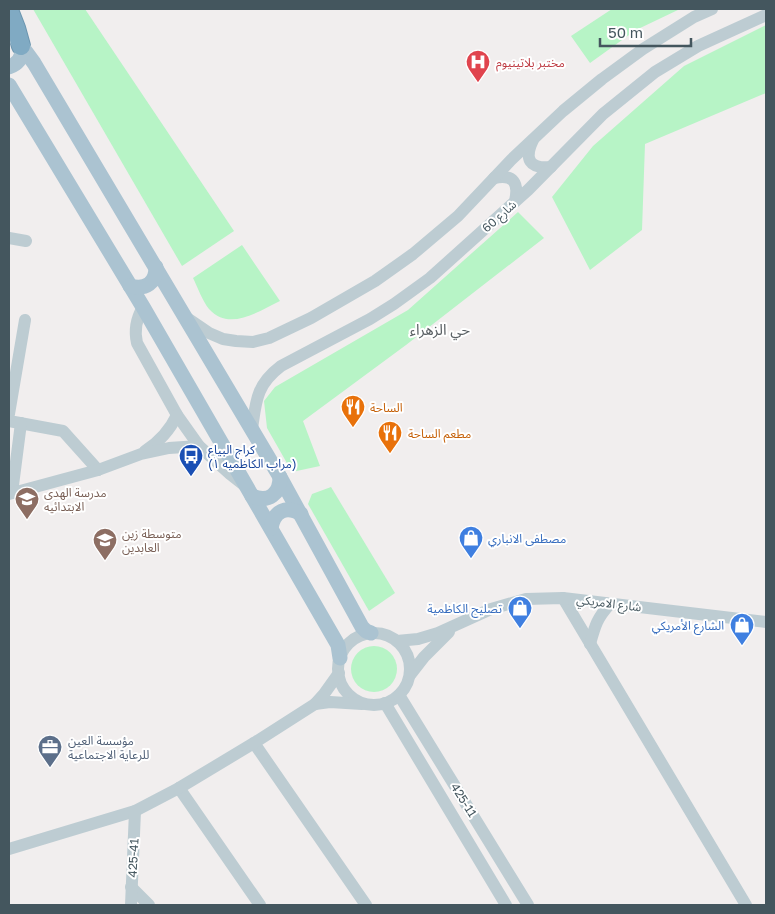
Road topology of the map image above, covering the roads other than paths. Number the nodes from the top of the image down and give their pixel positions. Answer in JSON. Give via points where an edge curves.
{"nodes":[{"id":1,"x":712,"y":9,"type":"edge"},
{"id":2,"x":9,"y":10,"type":"edge"},
{"id":3,"x":766,"y":15,"type":"edge"},
{"id":4,"x":9,"y":30,"type":"edge"},
{"id":5,"x":22,"y":47,"type":"junction"},
{"id":6,"x":9,"y":66,"type":"edge"},
{"id":7,"x":9,"y":86,"type":"edge"},
{"id":8,"x":534,"y":138,"type":"junction"},
{"id":9,"x":550,"y":167,"type":"junction"},
{"id":10,"x":494,"y":178,"type":"junction"},
{"id":11,"x":515,"y":201,"type":"junction"},
{"id":12,"x":9,"y":238,"type":"edge"},
{"id":13,"x":26,"y":241,"type":"dead end"},
{"id":14,"x":156,"y":267,"type":"junction"},
{"id":15,"x":130,"y":286,"type":"junction"},
{"id":16,"x":170,"y":291,"type":"junction"},
{"id":17,"x":143,"y":307,"type":"junction"},
{"id":18,"x":186,"y":318,"type":"junction"},
{"id":19,"x":25,"y":320,"type":"dead end"},
{"id":20,"x":9,"y":414,"type":"edge"},
{"id":21,"x":177,"y":415,"type":"junction"},
{"id":22,"x":15,"y":422,"type":"edge"},
{"id":23,"x":252,"y":429,"type":"junction"},
{"id":24,"x":199,"y":446,"type":"junction"},
{"id":25,"x":141,"y":454,"type":"junction"},
{"id":26,"x":98,"y":470,"type":"junction"},
{"id":27,"x":280,"y":477,"type":"junction"},
{"id":28,"x":249,"y":491,"type":"junction"},
{"id":29,"x":10,"y":494,"type":"edge"},
{"id":30,"x":301,"y":514,"type":"junction"},
{"id":31,"x":271,"y":528,"type":"junction"},
{"id":32,"x":563,"y":598,"type":"junction"},
{"id":33,"x":610,"y":604,"type":"junction"},
{"id":34,"x":766,"y":622,"type":"edge"},
{"id":35,"x":457,"y":625,"type":"junction"},
{"id":36,"x":371,"y":633,"type":"junction"},
{"id":37,"x":397,"y":641,"type":"junction"},
{"id":38,"x":590,"y":644,"type":"junction"},
{"id":39,"x":340,"y":665,"type":"junction"},
{"id":40,"x":410,"y":675,"type":"junction"},
{"id":41,"x":399,"y":695,"type":"junction"},
{"id":42,"x":385,"y":703,"type":"junction"},
{"id":43,"x":315,"y":704,"type":"junction"},
{"id":44,"x":367,"y":704,"type":"junction"},
{"id":45,"x":254,"y":743,"type":"junction"},
{"id":46,"x":179,"y":788,"type":"junction"},
{"id":47,"x":135,"y":810,"type":"junction"},
{"id":48,"x":9,"y":849,"type":"edge"},
{"id":49,"x":132,"y":887,"type":"junction"},
{"id":50,"x":131,"y":905,"type":"edge"},
{"id":51,"x":149,"y":905,"type":"edge"},
{"id":52,"x":260,"y":905,"type":"edge"},
{"id":53,"x":366,"y":905,"type":"edge"},
{"id":54,"x":506,"y":905,"type":"edge"},
{"id":55,"x":528,"y":905,"type":"edge"},
{"id":56,"x":746,"y":905,"type":"edge"}],
"edges":[{"from":1,"to":8,"type":"street","via":[[643,49],[602,79]]},
{"from":2,"to":5,"type":"highway"},
{"from":3,"to":9,"type":"street","name":"شارع 60","via":[[698,46],[655,72],[603,114]]},
{"from":4,"to":5,"type":"main road"},
{"from":5,"to":6,"type":"main road","via":[[19,61]]},
{"from":5,"to":14,"type":"main road"},
{"from":7,"to":15,"type":"main road"},
{"from":8,"to":9,"type":"street","via":[[530,148],[531,162],[538,167]]},
{"from":8,"to":10,"type":"street"},
{"from":9,"to":11,"type":"street","name":"شارع 60"},
{"from":10,"to":11,"type":"street","via":[[506,177],[514,181],[517,187]]},
{"from":10,"to":18,"type":"street","via":[[458,216],[413,254],[375,281],[269,338],[253,342],[223,339]]},
{"from":11,"to":23,"type":"street","name":"شارع 60","via":[[430,278],[394,304],[272,373],[260,390]]},
{"from":12,"to":13,"type":"street"},
{"from":14,"to":15,"type":"main road","via":[[154,280],[149,284],[137,288]]},
{"from":14,"to":16,"type":"main road"},
{"from":15,"to":17,"type":"main road"},
{"from":16,"to":17,"type":"main road","via":[[152,293]]},
{"from":16,"to":18,"type":"main road"},
{"from":17,"to":21,"type":"street","via":[[135,327],[136,343]]},
{"from":17,"to":28,"type":"main road"},
{"from":18,"to":23,"type":"main road"},
{"from":19,"to":20,"type":"street"},
{"from":21,"to":24,"type":"street"},
{"from":21,"to":25,"type":"street","via":[[156,444]]},
{"from":22,"to":26,"type":"street","via":[[63,431]]},
{"from":22,"to":29,"type":"street"},
{"from":23,"to":27,"type":"main road"},
{"from":24,"to":25,"type":"street"},
{"from":24,"to":28,"type":"street"},
{"from":25,"to":26,"type":"street"},
{"from":26,"to":29,"type":"street"},
{"from":27,"to":28,"type":"main road","via":[[280,484],[272,496],[259,498]]},
{"from":27,"to":30,"type":"main road"},
{"from":28,"to":31,"type":"main road"},
{"from":30,"to":31,"type":"main road","via":[[295,510],[281,511],[272,521]]},
{"from":30,"to":36,"type":"main road","via":[[362,627]]},
{"from":31,"to":39,"type":"main road","via":[[338,645]]},
{"from":32,"to":33,"type":"street","name":"شارع الامريكي"},
{"from":32,"to":35,"type":"street","name":"شارع الامريكي","via":[[526,599],[491,609]]},
{"from":32,"to":38,"type":"street"},
{"from":33,"to":34,"type":"street","name":"شارع الامريكي"},
{"from":33,"to":38,"type":"street","via":[[600,614]]},
{"from":35,"to":37,"type":"street","name":"شارع الامريكي","via":[[425,637]]},
{"from":35,"to":40,"type":"street","name":"شارع الامريكي"},
{"from":36,"to":37,"type":"street"},
{"from":36,"to":39,"type":"street","via":[[352,641],[345,649]]},
{"from":37,"to":40,"type":"street","via":[[410,662]]},
{"from":38,"to":56,"type":"street"},
{"from":39,"to":43,"type":"street"},
{"from":39,"to":44,"type":"street","via":[[342,683],[348,693]]},
{"from":40,"to":41,"type":"street"},
{"from":41,"to":42,"type":"street"},
{"from":41,"to":55,"type":"street","name":"425-11"},
{"from":42,"to":44,"type":"street"},
{"from":42,"to":54,"type":"street","name":"425-11"},
{"from":43,"to":44,"type":"street"},
{"from":43,"to":45,"type":"street"},
{"from":45,"to":46,"type":"street"},
{"from":45,"to":53,"type":"street"},
{"from":46,"to":47,"type":"street"},
{"from":46,"to":52,"type":"street"},
{"from":47,"to":48,"type":"street"},
{"from":47,"to":49,"type":"street","name":"425-41"},
{"from":49,"to":50,"type":"street","name":"425-41"},
{"from":49,"to":51,"type":"street"}]}
